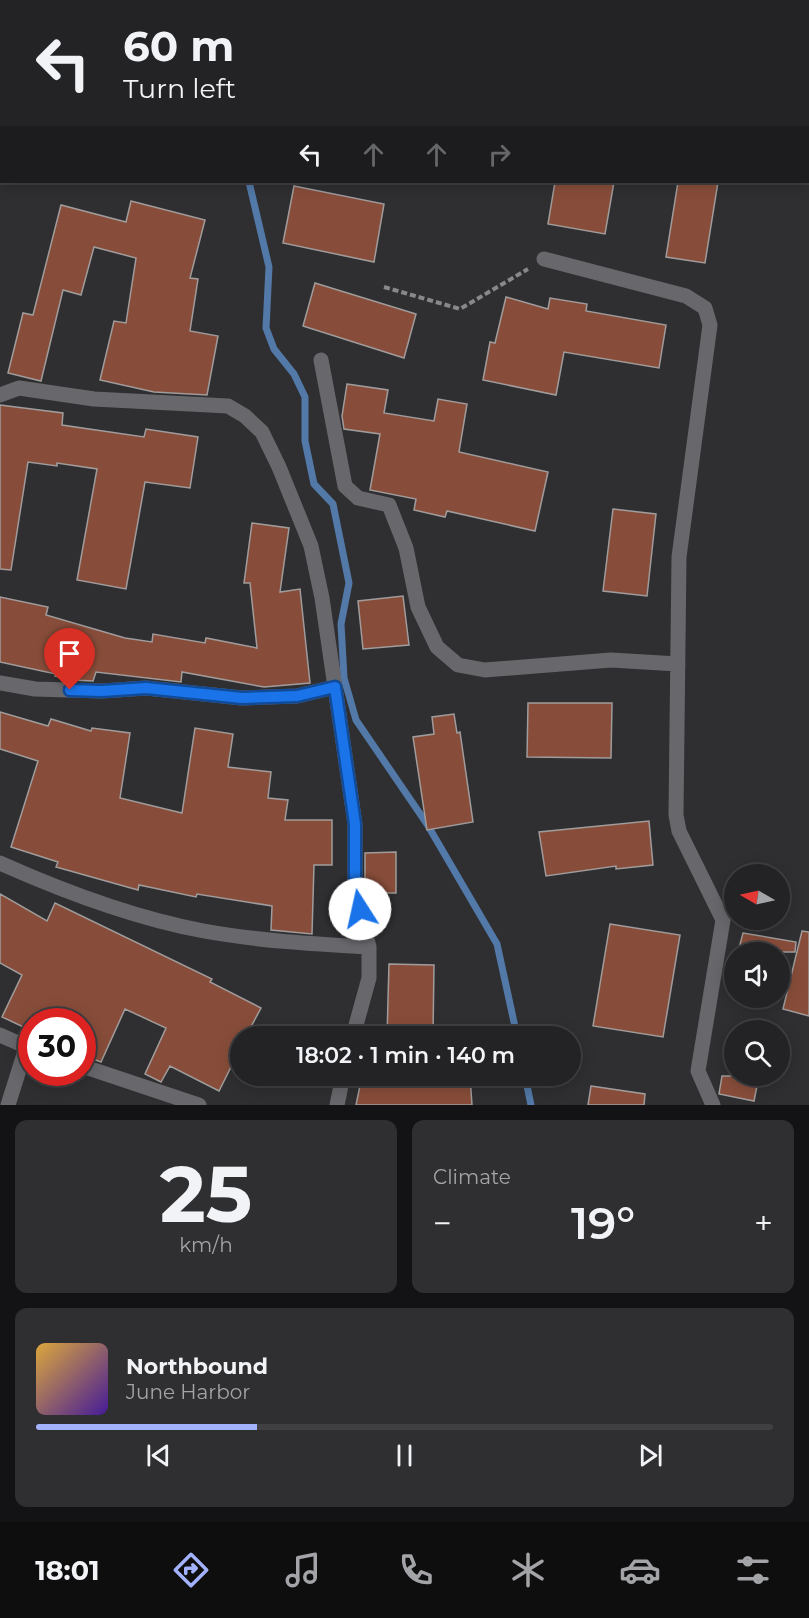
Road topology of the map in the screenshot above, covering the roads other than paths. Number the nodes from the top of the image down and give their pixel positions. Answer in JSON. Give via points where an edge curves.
{"nodes":[{"id":1,"x":544,"y":259,"type":"road end"},
{"id":2,"x":321,"y":360,"type":"dead end"},
{"id":3,"x":0,"y":395,"type":"edge"},
{"id":4,"x":678,"y":664,"type":"junction"},
{"id":5,"x":0,"y":683,"type":"edge"},
{"id":6,"x":335,"y":687,"type":"junction"},
{"id":7,"x":0,"y":863,"type":"edge"},
{"id":8,"x":369,"y":947,"type":"junction"},
{"id":9,"x":356,"y":1026,"type":"edge"},
{"id":10,"x":0,"y":1035,"type":"edge"},
{"id":11,"x":18,"y":1044,"type":"edge"},
{"id":12,"x":96,"y":1071,"type":"edge"},
{"id":13,"x":18,"y":1078,"type":"edge"},
{"id":14,"x":341,"y":1086,"type":"edge"},
{"id":15,"x":8,"y":1105,"type":"edge"},
{"id":16,"x":199,"y":1105,"type":"edge"},
{"id":17,"x":337,"y":1105,"type":"edge"},
{"id":18,"x":713,"y":1105,"type":"edge"}],
"edges":[{"from":1,"to":4,"type":"street","via":[[686,296],[705,308],[708,316],[710,325],[679,557]]},
{"from":2,"to":4,"type":"street","via":[[345,486],[358,498],[389,505],[406,548],[418,607],[437,647],[458,665],[485,670],[611,660]]},
{"from":3,"to":6,"type":"street","via":[[19,388],[94,399],[228,406],[245,416],[262,432],[311,546]]},
{"from":4,"to":18,"type":"street","via":[[676,815],[679,831],[723,920],[698,1071]]},
{"from":5,"to":6,"type":"street","via":[[35,689],[146,688],[242,698],[297,696]]},
{"from":6,"to":8,"type":"street","via":[[355,824],[355,893]]},
{"from":7,"to":8,"type":"street","via":[[118,910],[202,931]]},
{"from":8,"to":9,"type":"street","via":[[369,978]]},
{"from":10,"to":11,"type":"street"},
{"from":12,"to":16,"type":"street"},
{"from":13,"to":15,"type":"street"},
{"from":14,"to":17,"type":"street"}]}
